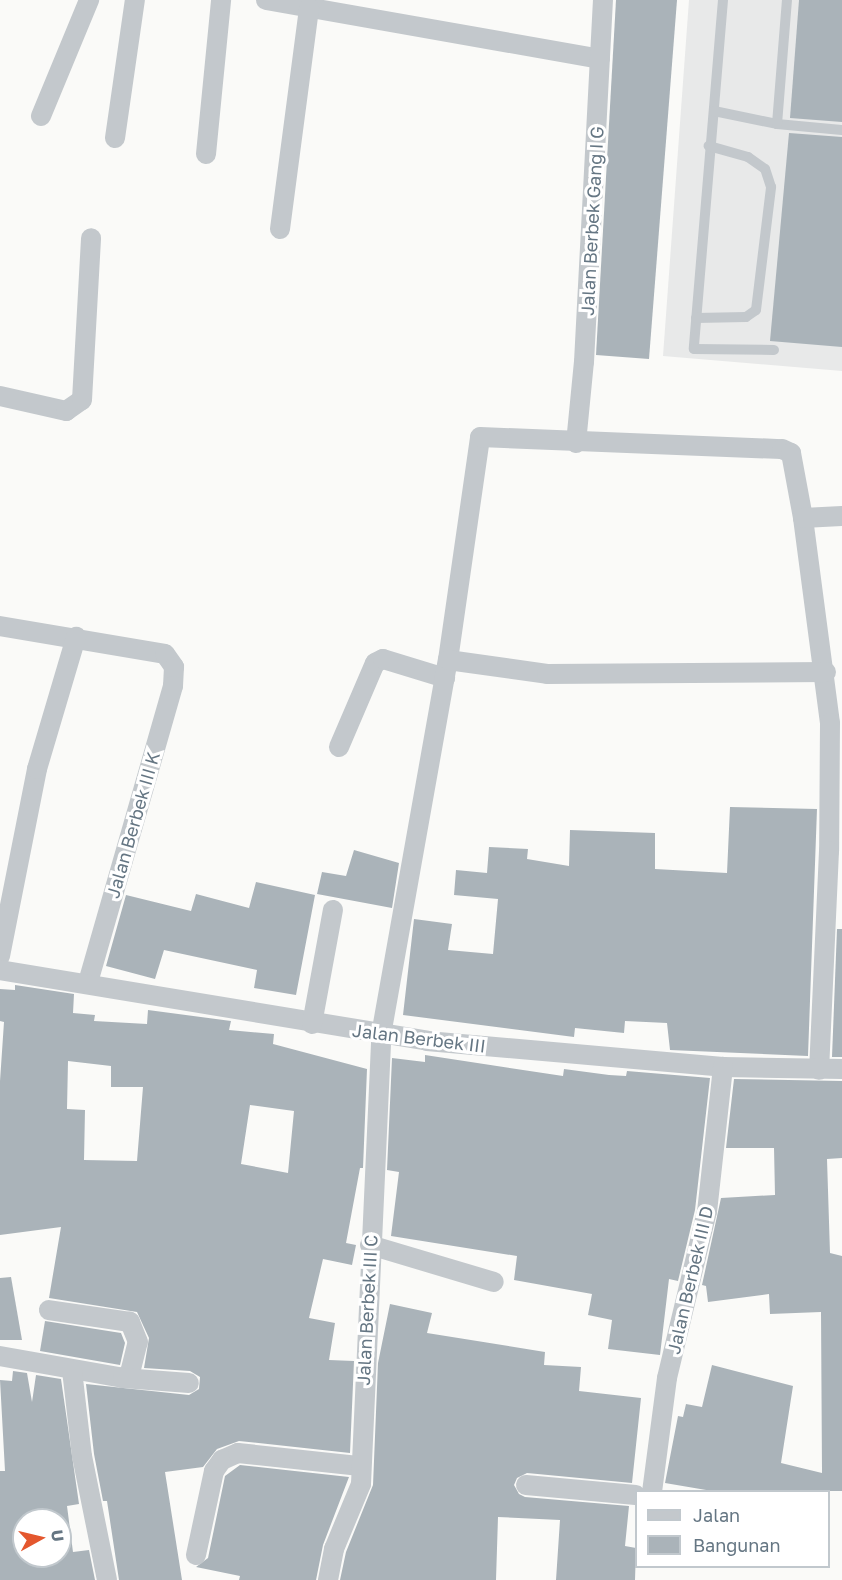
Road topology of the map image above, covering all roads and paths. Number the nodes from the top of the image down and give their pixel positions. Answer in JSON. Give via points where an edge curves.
{"nodes":[{"id":1,"x":89,"y":0,"type":"edge"},
{"id":2,"x":135,"y":0,"type":"edge"},
{"id":3,"x":221,"y":0,"type":"edge"},
{"id":4,"x":266,"y":0,"type":"edge"},
{"id":5,"x":603,"y":0,"type":"edge"},
{"id":6,"x":723,"y":0,"type":"edge"},
{"id":7,"x":787,"y":0,"type":"edge"},
{"id":8,"x":309,"y":8,"type":"junction"},
{"id":9,"x":600,"y":59,"type":"junction"},
{"id":10,"x":714,"y":111,"type":"junction"},
{"id":11,"x":40,"y":116,"type":"dead end"},
{"id":12,"x":777,"y":124,"type":"junction"},
{"id":13,"x":842,"y":130,"type":"edge"},
{"id":14,"x":115,"y":138,"type":"dead end"},
{"id":15,"x":709,"y":146,"type":"junction"},
{"id":16,"x":206,"y":154,"type":"dead end"},
{"id":17,"x":280,"y":230,"type":"dead end"},
{"id":18,"x":91,"y":238,"type":"dead end"},
{"id":19,"x":696,"y":318,"type":"junction"},
{"id":20,"x":774,"y":350,"type":"dead end"},
{"id":21,"x":0,"y":396,"type":"edge"},
{"id":22,"x":576,"y":443,"type":"junction"},
{"id":23,"x":842,"y":516,"type":"edge"},
{"id":24,"x":803,"y":518,"type":"junction"},
{"id":25,"x":0,"y":626,"type":"edge"},
{"id":26,"x":76,"y":638,"type":"junction"},
{"id":27,"x":446,"y":669,"type":"junction"},
{"id":28,"x":826,"y":672,"type":"junction"},
{"id":29,"x":836,"y":723,"type":"edge"},
{"id":30,"x":339,"y":747,"type":"dead end"},
{"id":31,"x":333,"y":910,"type":"dead end"},
{"id":32,"x":0,"y":956,"type":"edge"},
{"id":33,"x":0,"y":970,"type":"edge"},
{"id":34,"x":88,"y":982,"type":"junction"},
{"id":35,"x":312,"y":1024,"type":"junction"},
{"id":36,"x":381,"y":1035,"type":"junction"},
{"id":37,"x":723,"y":1067,"type":"junction"},
{"id":38,"x":842,"y":1069,"type":"edge"},
{"id":39,"x":819,"y":1070,"type":"junction"},
{"id":40,"x":370,"y":1245,"type":"junction"},
{"id":41,"x":494,"y":1282,"type":"dead end"},
{"id":42,"x":48,"y":1310,"type":"dead end"},
{"id":43,"x":0,"y":1356,"type":"edge"},
{"id":44,"x":72,"y":1370,"type":"junction"},
{"id":45,"x":123,"y":1377,"type":"junction"},
{"id":46,"x":189,"y":1383,"type":"dead end"},
{"id":47,"x":360,"y":1466,"type":"junction"},
{"id":48,"x":526,"y":1485,"type":"dead end"},
{"id":49,"x":652,"y":1490,"type":"edge"},
{"id":50,"x":635,"y":1495,"type":"edge"},
{"id":51,"x":196,"y":1555,"type":"dead end"},
{"id":52,"x":107,"y":1580,"type":"edge"},
{"id":53,"x":328,"y":1580,"type":"edge"}],
"edges":[{"from":1,"to":11,"type":"street"},
{"from":2,"to":14,"type":"street"},
{"from":3,"to":16,"type":"street"},
{"from":4,"to":8,"type":"street"},
{"from":5,"to":9,"type":"street","name":"Jalan Berbek Gang I G"},
{"from":6,"to":10,"type":"lane"},
{"from":7,"to":12,"type":"lane"},
{"from":8,"to":9,"type":"street"},
{"from":8,"to":17,"type":"street"},
{"from":9,"to":22,"type":"street","name":"Jalan Berbek Gang I G"},
{"from":10,"to":12,"type":"lane"},
{"from":10,"to":15,"type":"lane"},
{"from":12,"to":13,"type":"lane"},
{"from":15,"to":19,"type":"lane"},
{"from":15,"to":19,"type":"lane","via":[[748,157],[765,169],[771,187],[756,310],[746,317]]},
{"from":18,"to":21,"type":"street","via":[[82,400],[66,411]]},
{"from":19,"to":20,"type":"lane","via":[[694,349]]},
{"from":22,"to":24,"type":"street","via":[[782,448],[791,453]]},
{"from":22,"to":27,"type":"street","name":"Jalan Berbek III C","via":[[480,437]]},
{"from":23,"to":24,"type":"street"},
{"from":24,"to":28,"type":"street"},
{"from":25,"to":26,"type":"street"},
{"from":26,"to":32,"type":"street","via":[[37,769]]},
{"from":26,"to":34,"type":"street","name":"Jalan Berbek III K","via":[[165,654],[174,667],[173,686]]},
{"from":27,"to":28,"type":"street","via":[[547,674]]},
{"from":27,"to":30,"type":"street","via":[[383,659],[375,663]]},
{"from":27,"to":36,"type":"street","name":"Jalan Berbek III C"},
{"from":28,"to":29,"type":"street"},
{"from":29,"to":39,"type":"street"},
{"from":31,"to":35,"type":"street"},
{"from":33,"to":34,"type":"street","name":"Jalan Berbek III"},
{"from":34,"to":35,"type":"street","name":"Jalan Berbek III"},
{"from":35,"to":36,"type":"street","name":"Jalan Berbek III"},
{"from":36,"to":37,"type":"street","name":"Jalan Berbek III"},
{"from":36,"to":40,"type":"street","name":"Jalan Berbek III C"},
{"from":37,"to":39,"type":"street","name":"Jalan Berbek III"},
{"from":37,"to":49,"type":"street","name":"Jalan Berbek III D","via":[[708,1212],[667,1378]]},
{"from":38,"to":39,"type":"street","name":"Jalan Berbek III"},
{"from":40,"to":41,"type":"street"},
{"from":40,"to":47,"type":"street","name":"Jalan Berbek III C"},
{"from":42,"to":45,"type":"street","via":[[130,1322],[138,1342],[129,1373]]},
{"from":43,"to":44,"type":"street"},
{"from":44,"to":45,"type":"street"},
{"from":44,"to":52,"type":"street","via":[[84,1467]]},
{"from":45,"to":46,"type":"street"},
{"from":47,"to":51,"type":"street","via":[[238,1453],[222,1460],[214,1471]]},
{"from":47,"to":53,"type":"street","name":"Jalan Berbek III C","via":[[358,1494],[334,1549]]},
{"from":48,"to":50,"type":"street"}]}
